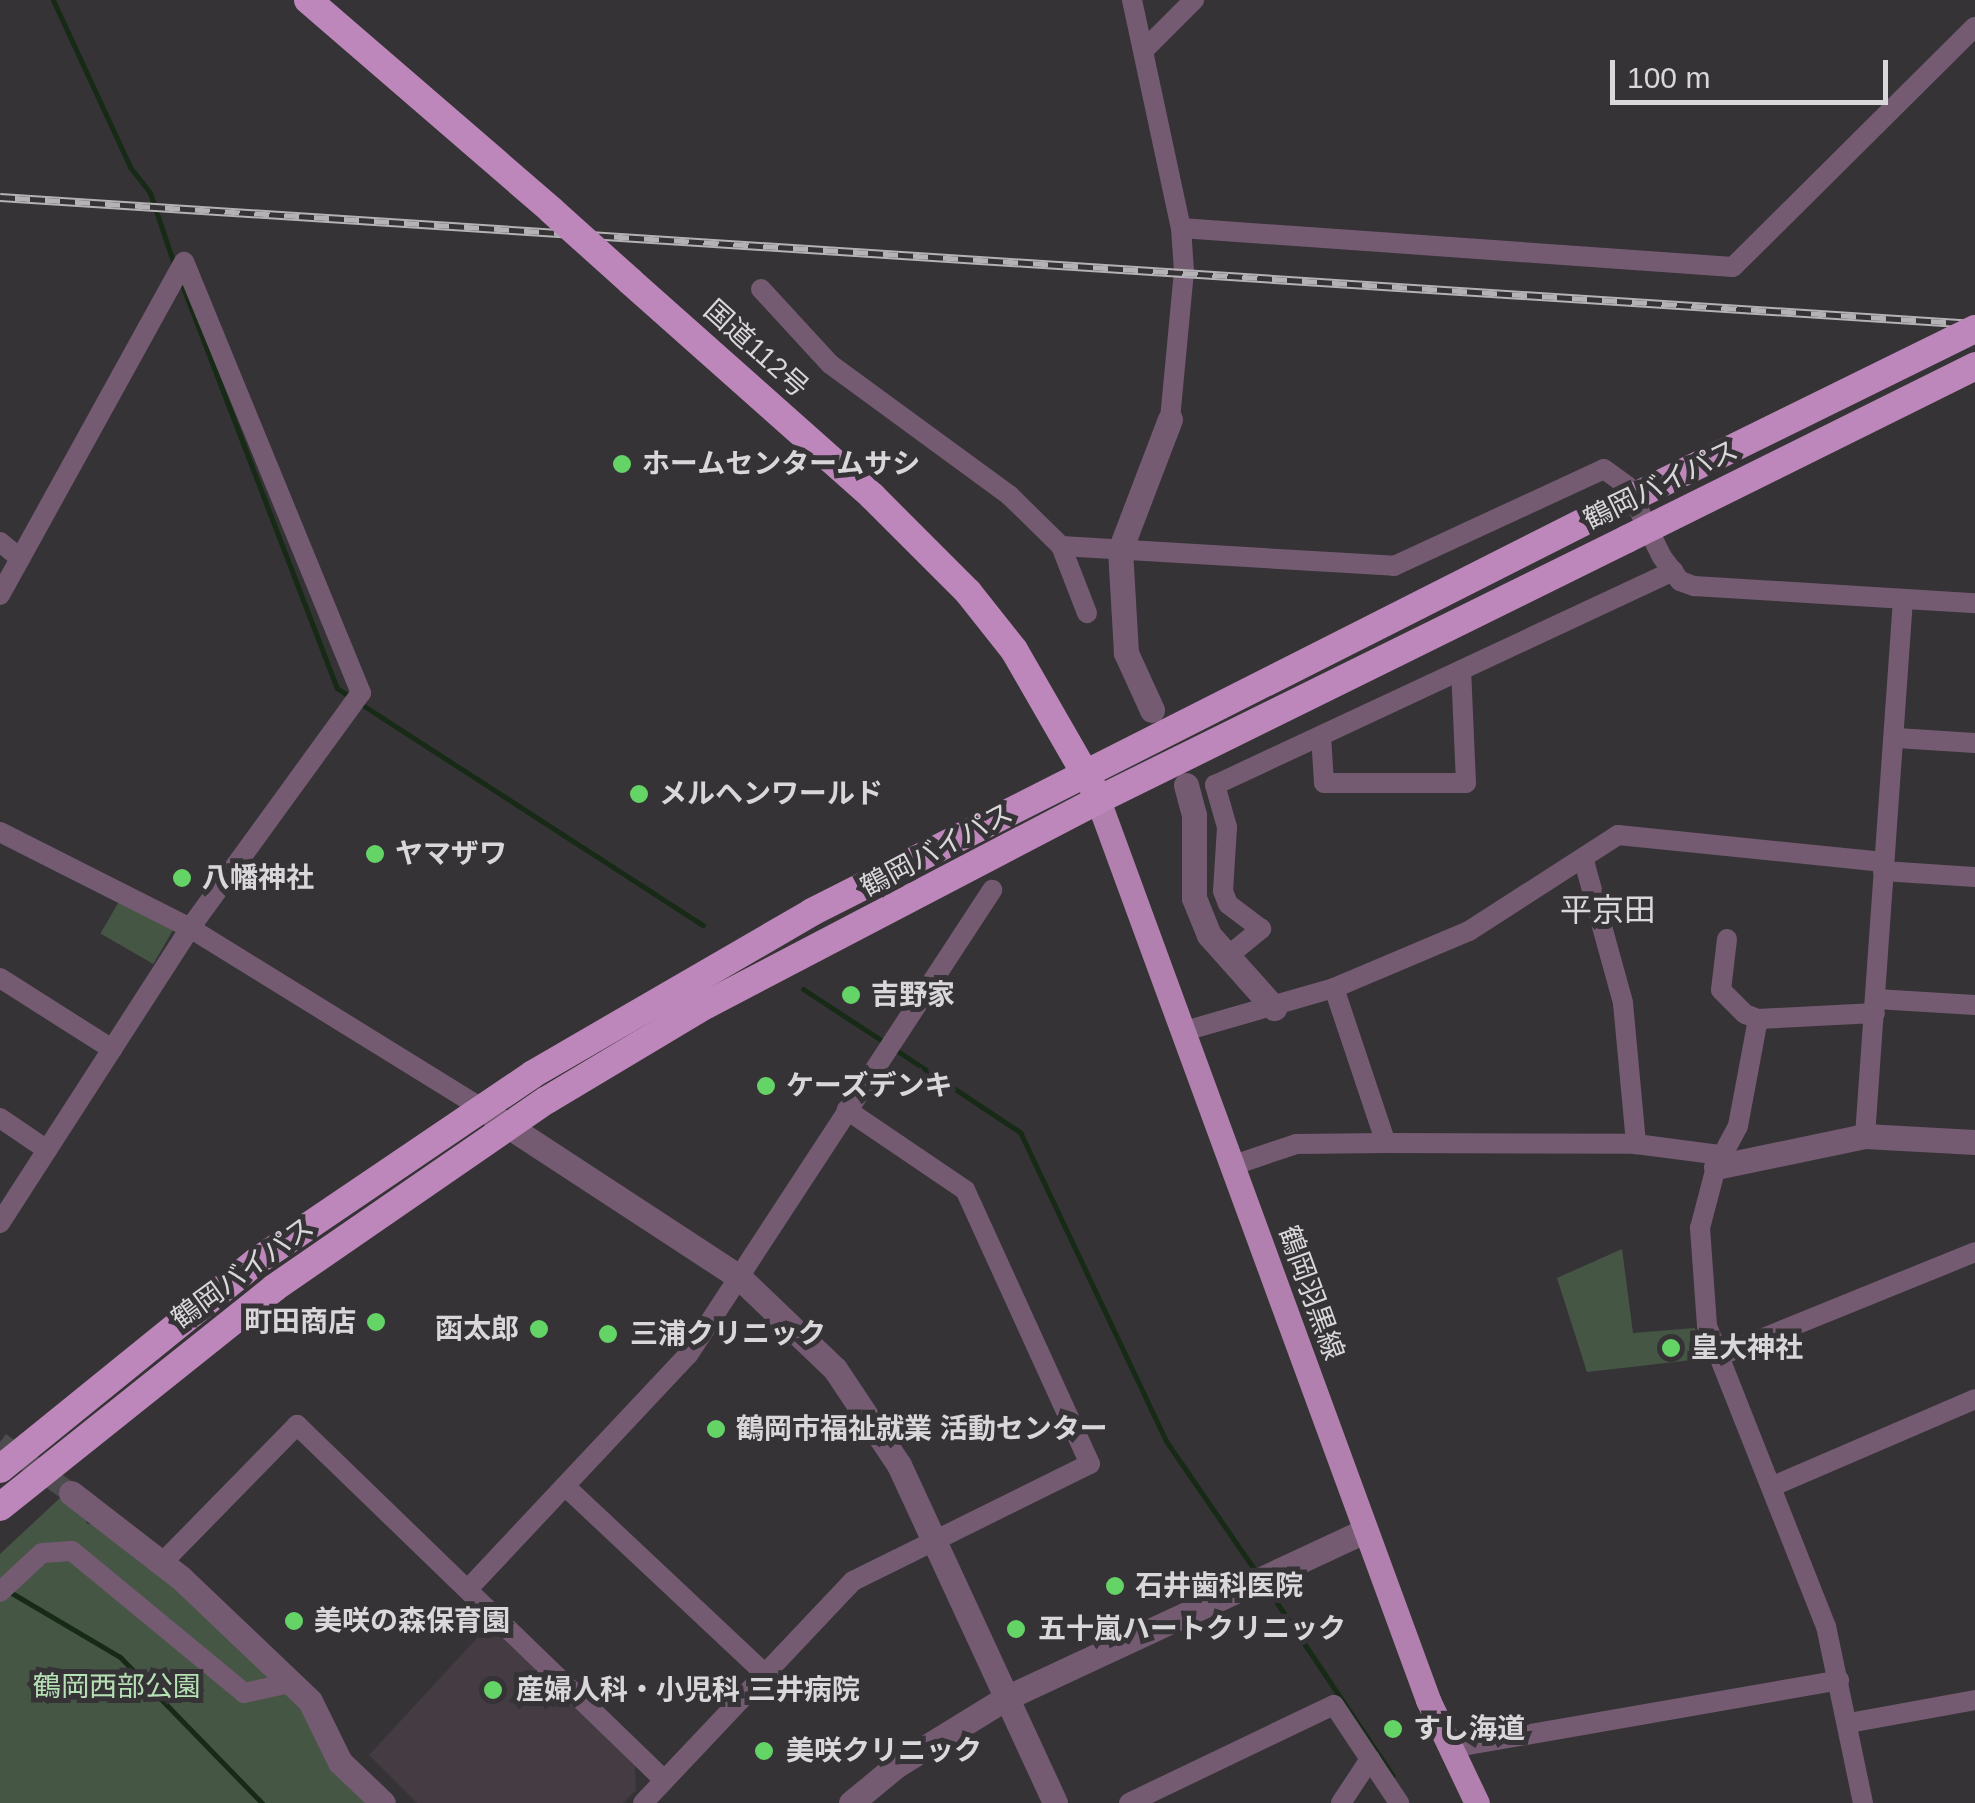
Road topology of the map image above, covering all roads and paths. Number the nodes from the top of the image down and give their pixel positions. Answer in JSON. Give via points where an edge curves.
{"nodes":[{"id":1,"x":308,"y":0,"type":"edge"},
{"id":2,"x":1132,"y":0,"type":"edge"},
{"id":3,"x":1194,"y":0,"type":"edge"},
{"id":4,"x":1975,"y":27,"type":"edge"},
{"id":5,"x":1144,"y":50,"type":"junction"},
{"id":6,"x":1181,"y":228,"type":"junction"},
{"id":7,"x":761,"y":289,"type":"dead end"},
{"id":8,"x":1975,"y":329,"type":"edge"},
{"id":9,"x":1975,"y":366,"type":"edge"},
{"id":10,"x":1170,"y":419,"type":"joint"},
{"id":11,"x":0,"y":542,"type":"edge"},
{"id":12,"x":1061,"y":546,"type":"junction"},
{"id":13,"x":1120,"y":550,"type":"junction"},
{"id":14,"x":20,"y":558,"type":"junction"},
{"id":15,"x":1673,"y":571,"type":"junction"},
{"id":16,"x":0,"y":595,"type":"edge"},
{"id":17,"x":1904,"y":599,"type":"junction"},
{"id":18,"x":1975,"y":603,"type":"edge"},
{"id":19,"x":1087,"y":613,"type":"dead end"},
{"id":20,"x":1461,"y":670,"type":"junction"},
{"id":21,"x":1152,"y":710,"type":"dead end"},
{"id":22,"x":1321,"y":736,"type":"junction"},
{"id":23,"x":1897,"y":738,"type":"junction"},
{"id":24,"x":1975,"y":742,"type":"edge"},
{"id":25,"x":1085,"y":771,"type":"junction"},
{"id":26,"x":1186,"y":785,"type":"dead end"},
{"id":27,"x":1098,"y":800,"type":"junction"},
{"id":28,"x":0,"y":832,"type":"edge"},
{"id":29,"x":1584,"y":862,"type":"junction"},
{"id":30,"x":1884,"y":866,"type":"junction"},
{"id":31,"x":1975,"y":877,"type":"edge"},
{"id":32,"x":992,"y":890,"type":"dead end"},
{"id":33,"x":190,"y":928,"type":"junction"},
{"id":34,"x":1726,"y":939,"type":"dead end"},
{"id":35,"x":1228,"y":956,"type":"junction"},
{"id":36,"x":0,"y":978,"type":"edge"},
{"id":37,"x":1334,"y":988,"type":"junction"},
{"id":38,"x":1975,"y":1005,"type":"edge"},
{"id":39,"x":1876,"y":1006,"type":"junction"},
{"id":40,"x":1274,"y":1008,"type":"junction"},
{"id":41,"x":1758,"y":1019,"type":"junction"},
{"id":42,"x":1185,"y":1031,"type":"junction"},
{"id":43,"x":112,"y":1050,"type":"junction"},
{"id":44,"x":480,"y":1108,"type":"junction"},
{"id":45,"x":847,"y":1110,"type":"junction"},
{"id":46,"x":0,"y":1118,"type":"edge"},
{"id":47,"x":508,"y":1126,"type":"junction"},
{"id":48,"x":1865,"y":1136,"type":"junction"},
{"id":49,"x":1975,"y":1142,"type":"edge"},
{"id":50,"x":1386,"y":1143,"type":"junction"},
{"id":51,"x":1636,"y":1144,"type":"junction"},
{"id":52,"x":47,"y":1150,"type":"junction"},
{"id":53,"x":1719,"y":1161,"type":"junction"},
{"id":54,"x":1234,"y":1166,"type":"junction"},
{"id":55,"x":0,"y":1224,"type":"edge"},
{"id":56,"x":1975,"y":1252,"type":"edge"},
{"id":57,"x":739,"y":1277,"type":"junction"},
{"id":58,"x":1719,"y":1356,"type":"junction"},
{"id":59,"x":1975,"y":1399,"type":"edge"},
{"id":60,"x":0,"y":1469,"type":"edge"},
{"id":61,"x":566,"y":1486,"type":"junction"},
{"id":62,"x":1771,"y":1487,"type":"junction"},
{"id":63,"x":71,"y":1493,"type":"tunnel mouth"},
{"id":64,"x":0,"y":1507,"type":"edge"},
{"id":65,"x":1364,"y":1531,"type":"junction"},
{"id":66,"x":934,"y":1540,"type":"junction"},
{"id":67,"x":162,"y":1562,"type":"junction"},
{"id":68,"x":468,"y":1589,"type":"junction"},
{"id":69,"x":0,"y":1592,"type":"edge"},
{"id":70,"x":766,"y":1674,"type":"junction"},
{"id":71,"x":1839,"y":1680,"type":"junction"},
{"id":72,"x":290,"y":1683,"type":"junction"},
{"id":73,"x":1006,"y":1698,"type":"junction"},
{"id":74,"x":1975,"y":1700,"type":"edge"},
{"id":75,"x":1849,"y":1723,"type":"junction"},
{"id":76,"x":1451,"y":1748,"type":"junction"},
{"id":77,"x":1370,"y":1759,"type":"junction"},
{"id":78,"x":664,"y":1780,"type":"junction"},
{"id":79,"x":1164,"y":1796,"type":"edge"},
{"id":80,"x":383,"y":1803,"type":"edge"},
{"id":81,"x":643,"y":1803,"type":"edge"},
{"id":82,"x":851,"y":1803,"type":"edge"},
{"id":83,"x":1055,"y":1803,"type":"edge"},
{"id":84,"x":1130,"y":1803,"type":"edge"},
{"id":85,"x":1340,"y":1803,"type":"edge"},
{"id":86,"x":1399,"y":1803,"type":"edge"},
{"id":87,"x":1477,"y":1803,"type":"edge"},
{"id":88,"x":1863,"y":1803,"type":"edge"}],
"edges":[{"from":1,"to":25,"type":"highway","name":"国道112号","bridge":true,"via":[[872,496],[968,592],[1014,650]]},
{"from":2,"to":5,"type":"street"},
{"from":3,"to":5,"type":"street"},
{"from":4,"to":6,"type":"street","via":[[1733,267]]},
{"from":5,"to":6,"type":"street"},
{"from":6,"to":10,"type":"street","via":[[1184,272]]},
{"from":7,"to":12,"type":"street","via":[[830,364],[1009,495]]},
{"from":8,"to":25,"type":"highway","name":"鶴岡バイパス","bridge":true},
{"from":9,"to":27,"type":"highway","name":"鶴岡バイパス","bridge":true},
{"from":10,"to":13,"type":"street"},
{"from":11,"to":14,"type":"street"},
{"from":12,"to":13,"type":"street"},
{"from":12,"to":19,"type":"street"},
{"from":13,"to":15,"type":"street","via":[[1394,566],[1604,468],[1627,486]]},
{"from":13,"to":21,"type":"street","via":[[1126,653]]},
{"from":14,"to":16,"type":"street"},
{"from":14,"to":33,"type":"street","via":[[184,262],[360,693]]},
{"from":15,"to":17,"type":"street","via":[[1694,586]]},
{"from":15,"to":20,"type":"street"},
{"from":17,"to":18,"type":"street"},
{"from":17,"to":23,"type":"street"},
{"from":20,"to":22,"type":"street"},
{"from":20,"to":22,"type":"street","via":[[1466,783],[1324,783]]},
{"from":22,"to":35,"type":"street","via":[[1215,785],[1227,827],[1223,891],[1228,904],[1260,930]]},
{"from":23,"to":24,"type":"street"},
{"from":23,"to":30,"type":"street"},
{"from":25,"to":27,"type":"highway","name":"国道112号"},
{"from":25,"to":44,"type":"highway","name":"鶴岡バイパス","via":[[812,912]]},
{"from":26,"to":35,"type":"street","via":[[1194,815],[1194,898],[1209,935]]},
{"from":27,"to":42,"type":"main road","name":"鶴岡羽黒線"},
{"from":27,"to":47,"type":"highway","name":"鶴岡バイパス","via":[[706,1005]]},
{"from":28,"to":33,"type":"street"},
{"from":29,"to":30,"type":"street","via":[[1606,841],[1631,834]]},
{"from":29,"to":37,"type":"street","via":[[1468,931]]},
{"from":29,"to":51,"type":"street","via":[[1623,1003]]},
{"from":30,"to":31,"type":"street"},
{"from":30,"to":39,"type":"street"},
{"from":32,"to":45,"type":"street"},
{"from":33,"to":43,"type":"street"},
{"from":33,"to":44,"type":"street"},
{"from":34,"to":41,"type":"street","via":[[1724,998]]},
{"from":35,"to":40,"type":"street"},
{"from":36,"to":43,"type":"street"},
{"from":37,"to":40,"type":"street"},
{"from":37,"to":50,"type":"street"},
{"from":38,"to":39,"type":"street"},
{"from":39,"to":41,"type":"street"},
{"from":39,"to":48,"type":"street"},
{"from":40,"to":42,"type":"street"},
{"from":41,"to":53,"type":"street","via":[[1738,1126]]},
{"from":42,"to":54,"type":"main road","name":"鶴岡羽黒線"},
{"from":43,"to":52,"type":"street"},
{"from":44,"to":47,"type":"street"},
{"from":44,"to":60,"type":"highway","name":"鶴岡バイパス","via":[[258,1261]]},
{"from":45,"to":57,"type":"street"},
{"from":45,"to":66,"type":"street","via":[[965,1190],[1090,1464]]},
{"from":46,"to":52,"type":"street"},
{"from":47,"to":57,"type":"street"},
{"from":47,"to":64,"type":"highway","name":"鶴岡バイパス","via":[[274,1288]]},
{"from":48,"to":49,"type":"street"},
{"from":48,"to":53,"type":"street"},
{"from":50,"to":51,"type":"street"},
{"from":50,"to":54,"type":"street","via":[[1296,1144]]},
{"from":51,"to":53,"type":"street"},
{"from":52,"to":55,"type":"street"},
{"from":53,"to":58,"type":"street","via":[[1700,1228],[1707,1326]]},
{"from":54,"to":65,"type":"main road","name":"鶴岡羽黒線"},
{"from":56,"to":58,"type":"street"},
{"from":57,"to":61,"type":"street","via":[[688,1355]]},
{"from":57,"to":66,"type":"street","via":[[799,1330],[854,1394],[900,1466]]},
{"from":58,"to":62,"type":"street"},
{"from":59,"to":62,"type":"street"},
{"from":61,"to":68,"type":"street"},
{"from":61,"to":70,"type":"street"},
{"from":62,"to":71,"type":"street","via":[[1826,1626]]},
{"from":63,"to":67,"type":"street"},
{"from":65,"to":73,"type":"street"},
{"from":65,"to":76,"type":"main road","name":"鶴岡羽黒線"},
{"from":66,"to":70,"type":"street","via":[[853,1581]]},
{"from":66,"to":73,"type":"street"},
{"from":67,"to":68,"type":"street","via":[[298,1425]]},
{"from":67,"to":72,"type":"street"},
{"from":68,"to":78,"type":"street"},
{"from":69,"to":72,"type":"street","via":[[42,1553],[72,1551],[244,1693]]},
{"from":70,"to":78,"type":"street"},
{"from":71,"to":75,"type":"street"},
{"from":71,"to":76,"type":"street"},
{"from":72,"to":80,"type":"street","via":[[310,1702],[340,1762]]},
{"from":73,"to":82,"type":"street"},
{"from":73,"to":83,"type":"street"},
{"from":74,"to":75,"type":"street"},
{"from":75,"to":88,"type":"street"},
{"from":76,"to":87,"type":"main road","name":"鶴岡羽黒線"},
{"from":77,"to":79,"type":"street","via":[[1334,1705]]},
{"from":77,"to":85,"type":"street"},
{"from":77,"to":86,"type":"street"},
{"from":78,"to":81,"type":"street"},
{"from":79,"to":84,"type":"street"}]}
